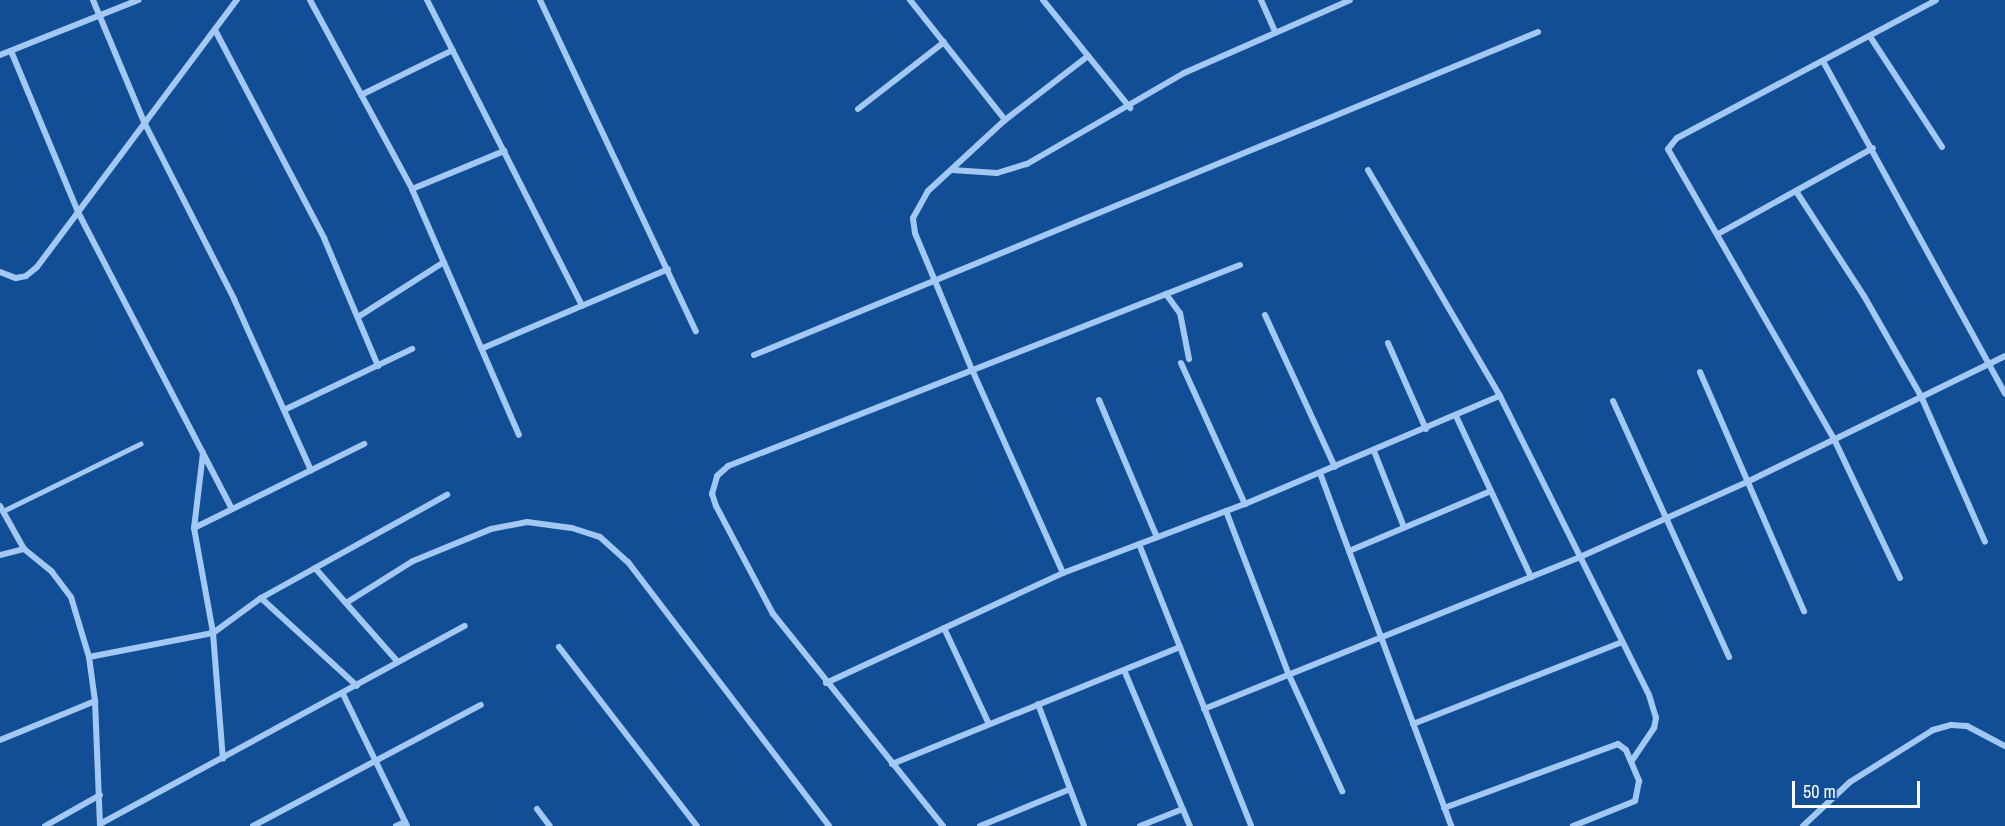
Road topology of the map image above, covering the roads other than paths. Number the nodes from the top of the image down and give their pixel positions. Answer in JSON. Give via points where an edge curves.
{"nodes":[{"id":1,"x":93,"y":0,"type":"edge"},
{"id":2,"x":138,"y":0,"type":"edge"},
{"id":3,"x":237,"y":0,"type":"edge"},
{"id":4,"x":310,"y":0,"type":"edge"},
{"id":5,"x":427,"y":0,"type":"edge"},
{"id":6,"x":540,"y":0,"type":"edge"},
{"id":7,"x":910,"y":0,"type":"edge"},
{"id":8,"x":1043,"y":0,"type":"edge"},
{"id":9,"x":1261,"y":0,"type":"edge"},
{"id":10,"x":1350,"y":0,"type":"edge"},
{"id":11,"x":1936,"y":0,"type":"edge"},
{"id":12,"x":100,"y":15,"type":"junction"},
{"id":13,"x":215,"y":30,"type":"junction"},
{"id":14,"x":1275,"y":32,"type":"junction"},
{"id":15,"x":1538,"y":32,"type":"dead end"},
{"id":16,"x":1871,"y":38,"type":"junction"},
{"id":17,"x":944,"y":42,"type":"junction"},
{"id":18,"x":453,"y":50,"type":"junction"},
{"id":19,"x":11,"y":51,"type":"junction"},
{"id":20,"x":0,"y":55,"type":"edge"},
{"id":21,"x":1088,"y":56,"type":"junction"},
{"id":22,"x":1824,"y":63,"type":"junction"},
{"id":23,"x":361,"y":95,"type":"junction"},
{"id":24,"x":1130,"y":108,"type":"junction"},
{"id":25,"x":858,"y":109,"type":"dead end"},
{"id":26,"x":1005,"y":120,"type":"junction"},
{"id":27,"x":144,"y":122,"type":"junction"},
{"id":28,"x":1942,"y":147,"type":"dead end"},
{"id":29,"x":1873,"y":148,"type":"junction"},
{"id":30,"x":504,"y":151,"type":"junction"},
{"id":31,"x":952,"y":170,"type":"junction"},
{"id":32,"x":1368,"y":170,"type":"dead end"},
{"id":33,"x":412,"y":189,"type":"junction"},
{"id":34,"x":1796,"y":191,"type":"junction"},
{"id":35,"x":79,"y":214,"type":"junction"},
{"id":36,"x":1718,"y":234,"type":"junction"},
{"id":37,"x":444,"y":262,"type":"junction"},
{"id":38,"x":1240,"y":264,"type":"dead end"},
{"id":39,"x":668,"y":269,"type":"junction"},
{"id":40,"x":0,"y":272,"type":"edge"},
{"id":41,"x":935,"y":279,"type":"junction"},
{"id":42,"x":1166,"y":294,"type":"junction"},
{"id":43,"x":582,"y":306,"type":"junction"},
{"id":44,"x":1265,"y":315,"type":"dead end"},
{"id":45,"x":358,"y":317,"type":"junction"},
{"id":46,"x":696,"y":331,"type":"dead end"},
{"id":47,"x":1388,"y":343,"type":"dead end"},
{"id":48,"x":483,"y":348,"type":"junction"},
{"id":49,"x":412,"y":349,"type":"dead end"},
{"id":50,"x":754,"y":355,"type":"dead end"},
{"id":51,"x":2005,"y":356,"type":"edge"},
{"id":52,"x":1189,"y":359,"type":"dead end"},
{"id":53,"x":1181,"y":363,"type":"dead end"},
{"id":54,"x":1990,"y":364,"type":"junction"},
{"id":55,"x":378,"y":366,"type":"junction"},
{"id":56,"x":972,"y":370,"type":"junction"},
{"id":57,"x":1700,"y":372,"type":"dead end"},
{"id":58,"x":2005,"y":394,"type":"edge"},
{"id":59,"x":1500,"y":396,"type":"junction"},
{"id":60,"x":1921,"y":396,"type":"junction"},
{"id":61,"x":1098,"y":400,"type":"dead end"},
{"id":62,"x":1613,"y":401,"type":"dead end"},
{"id":63,"x":284,"y":410,"type":"junction"},
{"id":64,"x":1456,"y":416,"type":"junction"},
{"id":65,"x":1426,"y":429,"type":"junction"},
{"id":66,"x":519,"y":435,"type":"dead end"},
{"id":67,"x":1834,"y":439,"type":"junction"},
{"id":68,"x":140,"y":444,"type":"dead end"},
{"id":69,"x":364,"y":444,"type":"dead end"},
{"id":70,"x":1374,"y":451,"type":"junction"},
{"id":71,"x":203,"y":453,"type":"junction"},
{"id":72,"x":1335,"y":467,"type":"junction"},
{"id":73,"x":311,"y":470,"type":"junction"},
{"id":74,"x":1320,"y":473,"type":"junction"},
{"id":75,"x":1749,"y":481,"type":"junction"},
{"id":76,"x":1491,"y":491,"type":"junction"},
{"id":77,"x":447,"y":495,"type":"dead end"},
{"id":78,"x":1245,"y":504,"type":"junction"},
{"id":79,"x":2,"y":508,"type":"edge"},
{"id":80,"x":232,"y":509,"type":"junction"},
{"id":81,"x":1226,"y":511,"type":"junction"},
{"id":82,"x":1664,"y":519,"type":"junction"},
{"id":83,"x":1404,"y":527,"type":"junction"},
{"id":84,"x":194,"y":528,"type":"junction"},
{"id":85,"x":1156,"y":537,"type":"junction"},
{"id":86,"x":1985,"y":542,"type":"dead end"},
{"id":87,"x":1139,"y":544,"type":"junction"},
{"id":88,"x":24,"y":549,"type":"junction"},
{"id":89,"x":1349,"y":551,"type":"junction"},
{"id":90,"x":0,"y":555,"type":"edge"},
{"id":91,"x":1580,"y":557,"type":"junction"},
{"id":92,"x":315,"y":568,"type":"junction"},
{"id":93,"x":1063,"y":573,"type":"junction"},
{"id":94,"x":1531,"y":577,"type":"junction"},
{"id":95,"x":1900,"y":578,"type":"dead end"},
{"id":96,"x":261,"y":598,"type":"junction"},
{"id":97,"x":346,"y":603,"type":"junction"},
{"id":98,"x":1804,"y":611,"type":"dead end"},
{"id":99,"x":465,"y":626,"type":"dead end"},
{"id":100,"x":944,"y":628,"type":"junction"},
{"id":101,"x":213,"y":633,"type":"junction"},
{"id":102,"x":1380,"y":638,"type":"junction"},
{"id":103,"x":1620,"y":643,"type":"junction"},
{"id":104,"x":559,"y":647,"type":"dead end"},
{"id":105,"x":1180,"y":647,"type":"junction"},
{"id":106,"x":89,"y":657,"type":"junction"},
{"id":107,"x":1729,"y":657,"type":"dead end"},
{"id":108,"x":398,"y":662,"type":"junction"},
{"id":109,"x":1124,"y":670,"type":"junction"},
{"id":110,"x":1288,"y":675,"type":"junction"},
{"id":111,"x":826,"y":683,"type":"junction"},
{"id":112,"x":357,"y":686,"type":"junction"},
{"id":113,"x":343,"y":693,"type":"junction"},
{"id":114,"x":95,"y":701,"type":"junction"},
{"id":115,"x":481,"y":705,"type":"dead end"},
{"id":116,"x":1038,"y":705,"type":"junction"},
{"id":117,"x":1204,"y":709,"type":"junction"},
{"id":118,"x":989,"y":724,"type":"junction"},
{"id":119,"x":1413,"y":724,"type":"junction"},
{"id":120,"x":0,"y":740,"type":"edge"},
{"id":121,"x":2005,"y":746,"type":"edge"},
{"id":122,"x":375,"y":758,"type":"junction"},
{"id":123,"x":223,"y":759,"type":"junction"},
{"id":124,"x":1632,"y":761,"type":"junction"},
{"id":125,"x":892,"y":764,"type":"junction"},
{"id":126,"x":1070,"y":789,"type":"junction"},
{"id":127,"x":1342,"y":791,"type":"dead end"},
{"id":128,"x":100,"y":795,"type":"junction"},
{"id":129,"x":1444,"y":808,"type":"junction"},
{"id":130,"x":537,"y":809,"type":"dead end"},
{"id":131,"x":1183,"y":809,"type":"junction"},
{"id":132,"x":406,"y":824,"type":"edge"},
{"id":133,"x":100,"y":825,"type":"edge"},
{"id":134,"x":45,"y":826,"type":"edge"},
{"id":135,"x":253,"y":826,"type":"edge"},
{"id":136,"x":396,"y":826,"type":"edge"},
{"id":137,"x":550,"y":826,"type":"edge"},
{"id":138,"x":697,"y":826,"type":"edge"},
{"id":139,"x":829,"y":826,"type":"edge"},
{"id":140,"x":943,"y":826,"type":"edge"},
{"id":141,"x":980,"y":826,"type":"edge"},
{"id":142,"x":1084,"y":826,"type":"edge"},
{"id":143,"x":1140,"y":826,"type":"edge"},
{"id":144,"x":1190,"y":826,"type":"edge"},
{"id":145,"x":1251,"y":826,"type":"edge"},
{"id":146,"x":1451,"y":826,"type":"edge"},
{"id":147,"x":1573,"y":826,"type":"edge"},
{"id":148,"x":1803,"y":826,"type":"edge"}],
"edges":[{"from":1,"to":12,"type":"street"},
{"from":2,"to":12,"type":"street"},
{"from":3,"to":13,"type":"street"},
{"from":4,"to":23,"type":"street"},
{"from":5,"to":18,"type":"street"},
{"from":6,"to":39,"type":"street"},
{"from":7,"to":17,"type":"street"},
{"from":8,"to":21,"type":"street"},
{"from":9,"to":14,"type":"street"},
{"from":10,"to":14,"type":"street"},
{"from":11,"to":16,"type":"street"},
{"from":12,"to":19,"type":"street"},
{"from":12,"to":27,"type":"street"},
{"from":13,"to":27,"type":"street"},
{"from":13,"to":45,"type":"street","via":[[324,238]]},
{"from":14,"to":24,"type":"street","via":[[1184,73]]},
{"from":15,"to":41,"type":"street"},
{"from":16,"to":22,"type":"street"},
{"from":16,"to":28,"type":"street"},
{"from":17,"to":25,"type":"street"},
{"from":17,"to":26,"type":"street"},
{"from":18,"to":23,"type":"street"},
{"from":18,"to":30,"type":"street"},
{"from":19,"to":20,"type":"street"},
{"from":19,"to":35,"type":"street"},
{"from":21,"to":24,"type":"street"},
{"from":21,"to":26,"type":"street"},
{"from":22,"to":29,"type":"street"},
{"from":22,"to":36,"type":"street","via":[[1669,144],[1670,157]]},
{"from":23,"to":33,"type":"street"},
{"from":24,"to":31,"type":"street","via":[[1020,167],[997,173]]},
{"from":26,"to":31,"type":"street"},
{"from":27,"to":35,"type":"street"},
{"from":27,"to":63,"type":"street","via":[[234,299]]},
{"from":29,"to":34,"type":"street"},
{"from":29,"to":54,"type":"street"},
{"from":30,"to":33,"type":"street"},
{"from":30,"to":43,"type":"street"},
{"from":31,"to":41,"type":"street","via":[[928,191],[913,218],[915,233]]},
{"from":32,"to":59,"type":"street"},
{"from":33,"to":37,"type":"street"},
{"from":34,"to":36,"type":"street"},
{"from":34,"to":60,"type":"street","via":[[1864,296]]},
{"from":35,"to":40,"type":"street","via":[[26,276],[16,278]]},
{"from":35,"to":71,"type":"street"},
{"from":36,"to":67,"type":"street"},
{"from":37,"to":45,"type":"street"},
{"from":37,"to":48,"type":"street"},
{"from":38,"to":42,"type":"street"},
{"from":39,"to":43,"type":"street"},
{"from":39,"to":46,"type":"street"},
{"from":41,"to":50,"type":"street"},
{"from":41,"to":56,"type":"street"},
{"from":42,"to":52,"type":"street","via":[[1180,313]]},
{"from":42,"to":56,"type":"street"},
{"from":43,"to":48,"type":"street"},
{"from":44,"to":72,"type":"street"},
{"from":45,"to":55,"type":"street"},
{"from":47,"to":65,"type":"street"},
{"from":48,"to":66,"type":"street"},
{"from":49,"to":55,"type":"street"},
{"from":51,"to":54,"type":"street"},
{"from":53,"to":78,"type":"street"},
{"from":54,"to":58,"type":"street"},
{"from":54,"to":60,"type":"street"},
{"from":55,"to":63,"type":"street"},
{"from":56,"to":93,"type":"street"},
{"from":56,"to":111,"type":"street","via":[[728,466],[717,476],[712,494],[716,506],[773,614]]},
{"from":57,"to":75,"type":"street"},
{"from":59,"to":64,"type":"street"},
{"from":59,"to":91,"type":"street"},
{"from":60,"to":67,"type":"street"},
{"from":60,"to":86,"type":"street"},
{"from":61,"to":85,"type":"street"},
{"from":62,"to":82,"type":"street"},
{"from":63,"to":73,"type":"street"},
{"from":64,"to":65,"type":"street"},
{"from":64,"to":76,"type":"street"},
{"from":65,"to":70,"type":"street"},
{"from":67,"to":75,"type":"street"},
{"from":67,"to":95,"type":"street"},
{"from":68,"to":79,"type":"lane"},
{"from":69,"to":73,"type":"street"},
{"from":70,"to":72,"type":"street"},
{"from":70,"to":83,"type":"street"},
{"from":71,"to":80,"type":"street"},
{"from":71,"to":84,"type":"street"},
{"from":72,"to":74,"type":"street"},
{"from":73,"to":80,"type":"street"},
{"from":74,"to":78,"type":"street"},
{"from":74,"to":89,"type":"street"},
{"from":75,"to":82,"type":"street"},
{"from":75,"to":98,"type":"street"},
{"from":76,"to":83,"type":"street"},
{"from":76,"to":94,"type":"street"},
{"from":77,"to":92,"type":"street"},
{"from":78,"to":81,"type":"street"},
{"from":79,"to":88,"type":"street"},
{"from":80,"to":84,"type":"street"},
{"from":81,"to":85,"type":"street"},
{"from":81,"to":110,"type":"street"},
{"from":82,"to":91,"type":"street"},
{"from":82,"to":107,"type":"street"},
{"from":83,"to":89,"type":"street"},
{"from":84,"to":101,"type":"street"},
{"from":85,"to":87,"type":"street"},
{"from":87,"to":93,"type":"street"},
{"from":87,"to":105,"type":"street"},
{"from":88,"to":90,"type":"street"},
{"from":88,"to":106,"type":"street","via":[[52,572],[71,597]]},
{"from":89,"to":102,"type":"street"},
{"from":91,"to":94,"type":"street"},
{"from":91,"to":103,"type":"street"},
{"from":92,"to":96,"type":"street"},
{"from":92,"to":97,"type":"street"},
{"from":93,"to":100,"type":"street"},
{"from":94,"to":102,"type":"street"},
{"from":96,"to":101,"type":"street"},
{"from":96,"to":112,"type":"street"},
{"from":97,"to":108,"type":"street"},
{"from":97,"to":139,"type":"street","via":[[413,561],[491,529],[527,522],[572,528],[600,537],[628,562]]},
{"from":99,"to":108,"type":"street"},
{"from":100,"to":111,"type":"street"},
{"from":100,"to":118,"type":"street"},
{"from":101,"to":106,"type":"street"},
{"from":101,"to":123,"type":"street"},
{"from":102,"to":110,"type":"street"},
{"from":102,"to":119,"type":"street"},
{"from":103,"to":119,"type":"street"},
{"from":103,"to":124,"type":"street","via":[[1649,695],[1656,718]]},
{"from":104,"to":138,"type":"street"},
{"from":105,"to":109,"type":"street"},
{"from":105,"to":117,"type":"street"},
{"from":106,"to":114,"type":"street"},
{"from":108,"to":112,"type":"street"},
{"from":109,"to":116,"type":"street"},
{"from":109,"to":131,"type":"street"},
{"from":110,"to":117,"type":"street"},
{"from":110,"to":127,"type":"street"},
{"from":111,"to":125,"type":"street"},
{"from":112,"to":113,"type":"street"},
{"from":113,"to":122,"type":"street"},
{"from":113,"to":123,"type":"street"},
{"from":114,"to":120,"type":"street"},
{"from":114,"to":128,"type":"street"},
{"from":115,"to":122,"type":"street"},
{"from":116,"to":118,"type":"street"},
{"from":116,"to":126,"type":"street"},
{"from":117,"to":145,"type":"street"},
{"from":118,"to":125,"type":"street"},
{"from":119,"to":129,"type":"street"},
{"from":121,"to":148,"type":"street","via":[[1967,726],[1933,730],[1850,782]]},
{"from":122,"to":132,"type":"street"},
{"from":122,"to":135,"type":"street"},
{"from":123,"to":133,"type":"street"},
{"from":124,"to":129,"type":"street","via":[[1618,744],[1609,745]]},
{"from":124,"to":147,"type":"street","via":[[1639,781],[1635,801]]},
{"from":125,"to":140,"type":"street"},
{"from":126,"to":141,"type":"street"},
{"from":126,"to":142,"type":"street"},
{"from":128,"to":133,"type":"street"},
{"from":128,"to":134,"type":"street"},
{"from":129,"to":146,"type":"street"},
{"from":130,"to":137,"type":"street"},
{"from":131,"to":143,"type":"street"},
{"from":131,"to":144,"type":"street"},
{"from":132,"to":136,"type":"street"}]}
